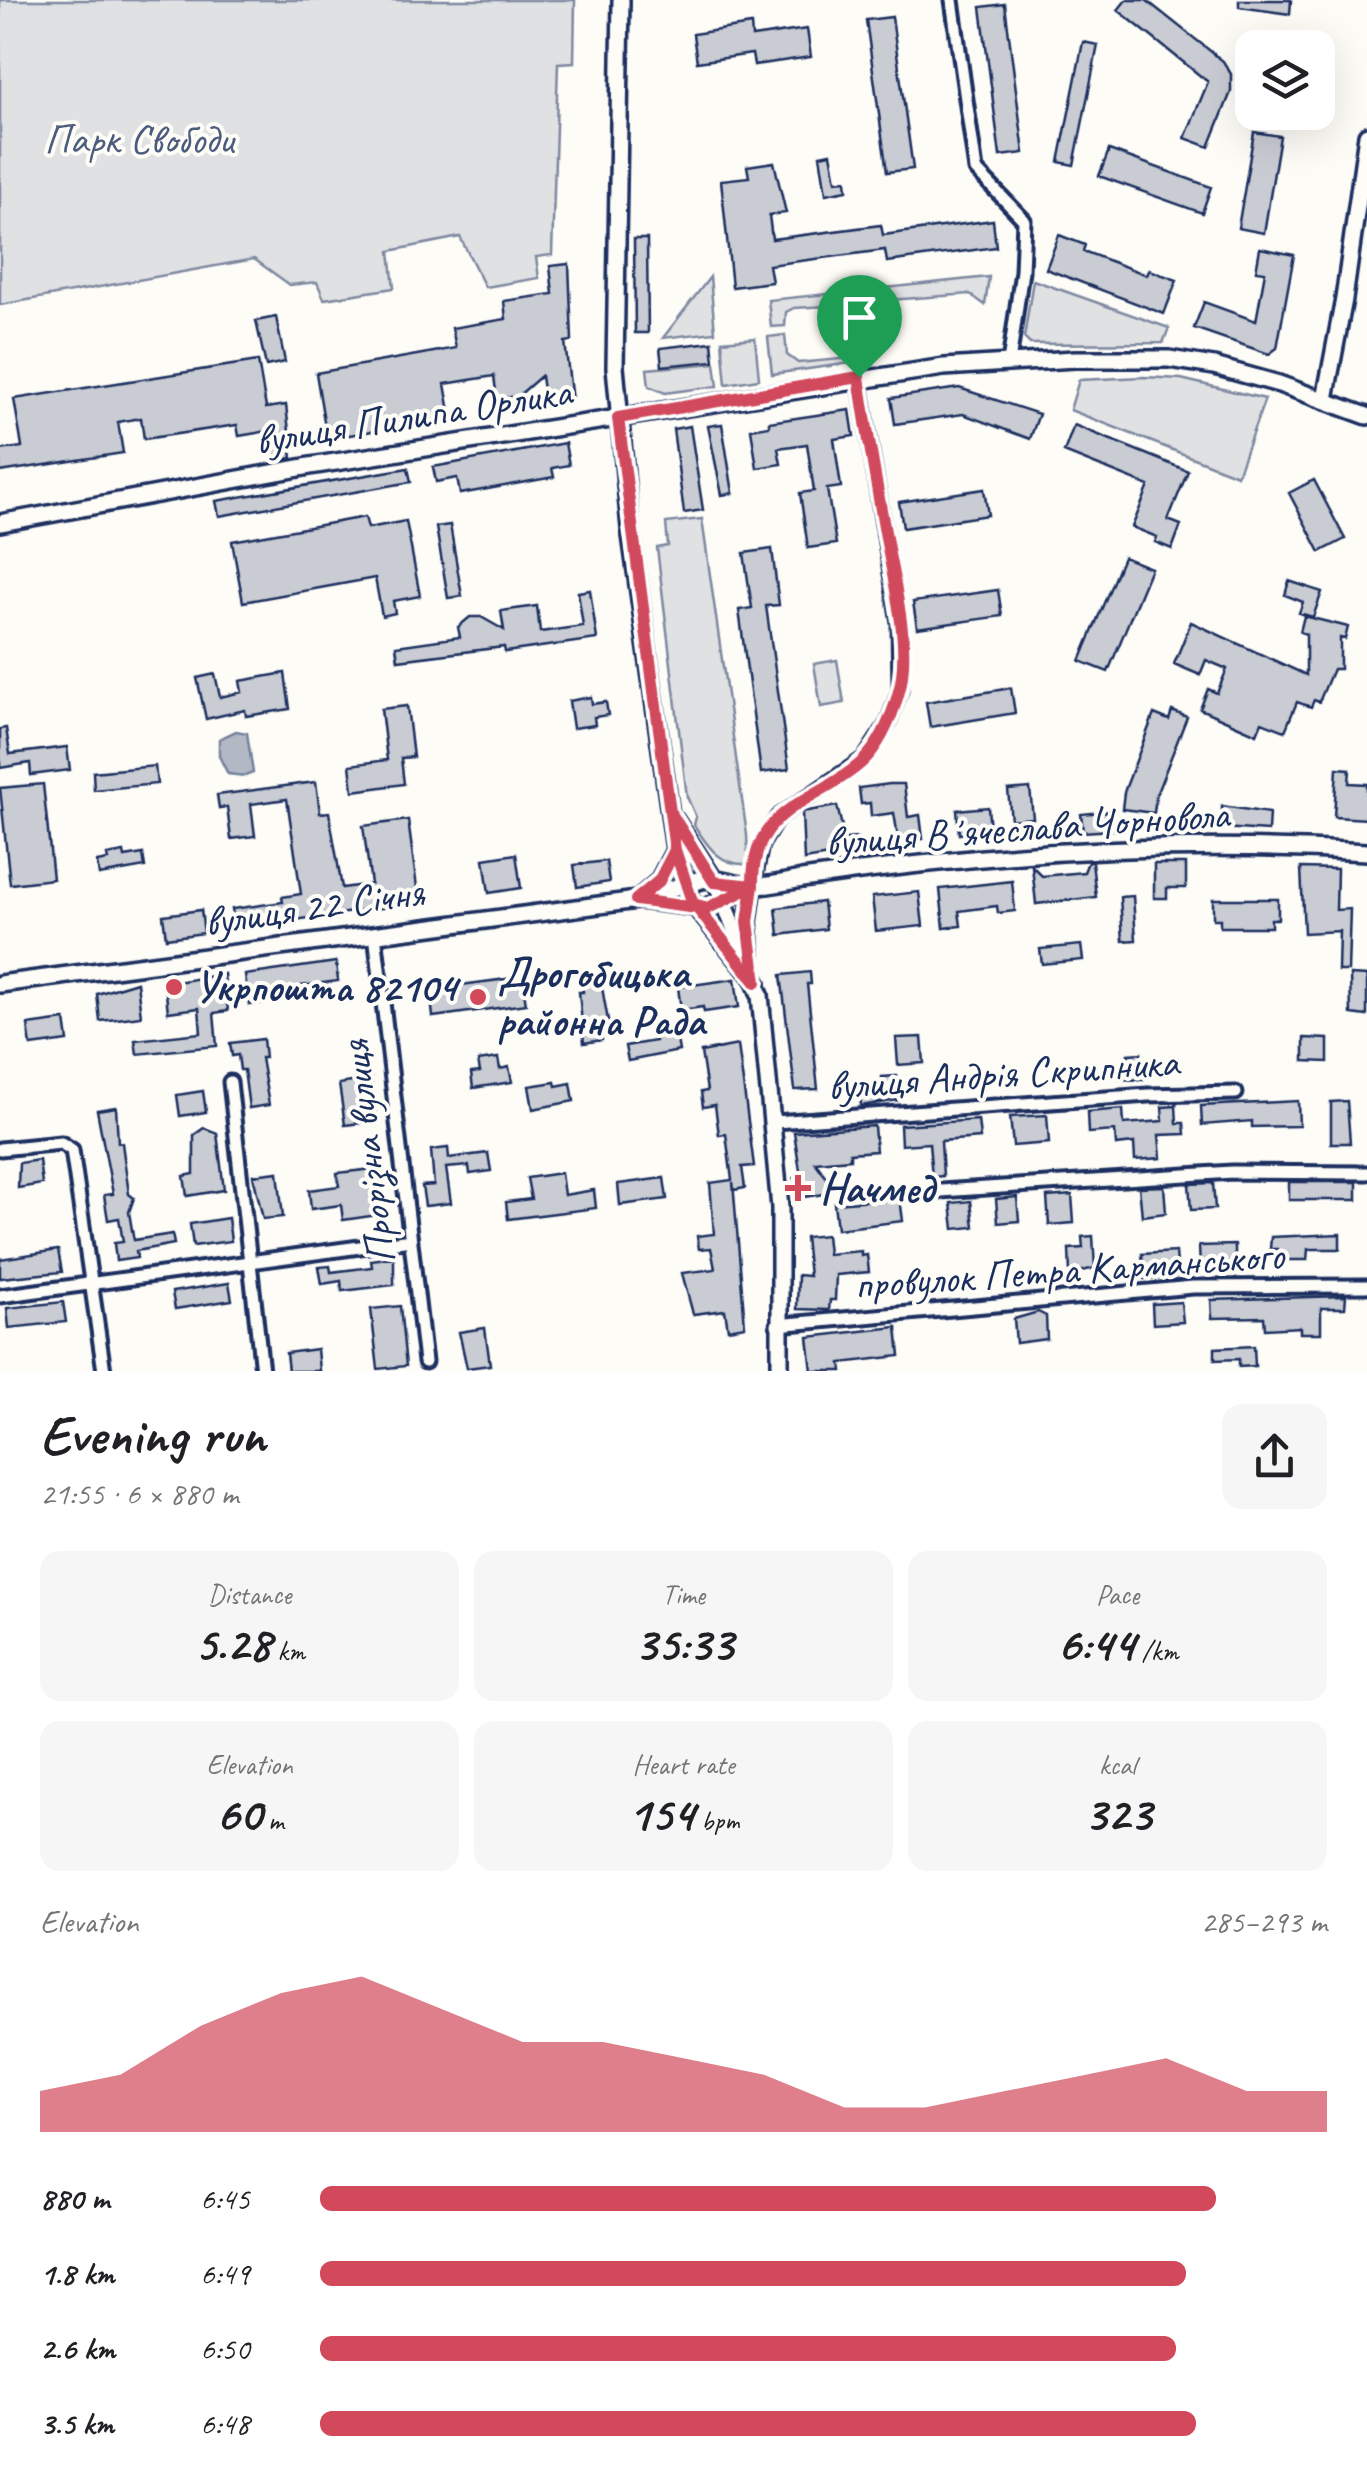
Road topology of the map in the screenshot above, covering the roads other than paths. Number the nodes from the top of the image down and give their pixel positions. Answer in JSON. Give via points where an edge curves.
{"nodes":[{"id":1,"x":621,"y":0,"type":"edge"},
{"id":2,"x":952,"y":0,"type":"edge"},
{"id":3,"x":1367,"y":135,"type":"edge"},
{"id":4,"x":1009,"y":363,"type":"junction"},
{"id":5,"x":859,"y":377,"type":"junction"},
{"id":6,"x":1324,"y":399,"type":"junction"},
{"id":7,"x":1367,"y":416,"type":"edge"},
{"id":8,"x":618,"y":418,"type":"junction"},
{"id":9,"x":0,"y":523,"type":"edge"},
{"id":10,"x":670,"y":812,"type":"junction"},
{"id":11,"x":675,"y":850,"type":"junction"},
{"id":12,"x":1367,"y":852,"type":"edge"},
{"id":13,"x":753,"y":886,"type":"junction"},
{"id":14,"x":703,"y":896,"type":"junction"},
{"id":15,"x":636,"y":900,"type":"junction"},
{"id":16,"x":375,"y":934,"type":"junction"},
{"id":17,"x":754,"y":975,"type":"junction"},
{"id":18,"x":0,"y":984,"type":"edge"},
{"id":19,"x":230,"y":1082,"type":"dead end"},
{"id":20,"x":1236,"y":1093,"type":"dead end"},
{"id":21,"x":774,"y":1122,"type":"junction"},
{"id":22,"x":0,"y":1149,"type":"edge"},
{"id":23,"x":1367,"y":1173,"type":"edge"},
{"id":24,"x":941,"y":1191,"type":"dead end"},
{"id":25,"x":411,"y":1240,"type":"junction"},
{"id":26,"x":251,"y":1261,"type":"junction"},
{"id":27,"x":92,"y":1283,"type":"junction"},
{"id":28,"x":1367,"y":1286,"type":"edge"},
{"id":29,"x":0,"y":1296,"type":"edge"},
{"id":30,"x":776,"y":1325,"type":"junction"},
{"id":31,"x":425,"y":1362,"type":"dead end"},
{"id":32,"x":104,"y":1371,"type":"edge"},
{"id":33,"x":262,"y":1371,"type":"edge"},
{"id":34,"x":780,"y":1371,"type":"edge"}],
"edges":[{"from":1,"to":8,"type":"main road"},
{"from":2,"to":4,"type":"street","via":[[976,170],[1024,220]]},
{"from":3,"to":6,"type":"main road"},
{"from":4,"to":5,"type":"main road","name":"вулиця Пилипа Орлика"},
{"from":4,"to":6,"type":"main road","name":"вулиця Пилипа Орлика","via":[[1169,360]]},
{"from":5,"to":8,"type":"main road","name":"вулиця Пилипа Орлика"},
{"from":5,"to":13,"type":"street","via":[[894,588],[900,690],[862,762],[778,817],[761,845]]},
{"from":6,"to":7,"type":"main road","name":"вулиця Пилипа Орлика"},
{"from":8,"to":9,"type":"main road","name":"вулиця Пилипа Орлика"},
{"from":8,"to":10,"type":"main road"},
{"from":10,"to":11,"type":"main road"},
{"from":10,"to":14,"type":"main road"},
{"from":11,"to":14,"type":"main road"},
{"from":11,"to":15,"type":"main road","via":[[659,881]]},
{"from":12,"to":13,"type":"main road","name":"вулиця Вʼячеслава Чорновола","via":[[1126,848]]},
{"from":13,"to":14,"type":"main road"},
{"from":13,"to":17,"type":"main road","via":[[748,922]]},
{"from":14,"to":15,"type":"main road"},
{"from":14,"to":15,"type":"main road"},
{"from":14,"to":17,"type":"main road"},
{"from":14,"to":17,"type":"main road"},
{"from":15,"to":16,"type":"main road","name":"вулиця 22 Січня"},
{"from":16,"to":18,"type":"main road","name":"вулиця 22 Січня"},
{"from":16,"to":25,"type":"street","name":"Прорізна вулиця"},
{"from":17,"to":21,"type":"main road"},
{"from":19,"to":26,"type":"street"},
{"from":20,"to":21,"type":"street","name":"вулиця Андрія Скрипника"},
{"from":21,"to":30,"type":"main road"},
{"from":22,"to":27,"type":"street","via":[[68,1145]]},
{"from":23,"to":24,"type":"street","via":[[1232,1172]]},
{"from":25,"to":26,"type":"street"},
{"from":25,"to":31,"type":"street","name":"Прорізна вулиця"},
{"from":26,"to":27,"type":"street"},
{"from":26,"to":33,"type":"street"},
{"from":27,"to":29,"type":"street"},
{"from":27,"to":32,"type":"street"},
{"from":28,"to":30,"type":"street","name":"провулок Петра Карманського","via":[[1193,1287]]},
{"from":30,"to":34,"type":"main road"}]}
